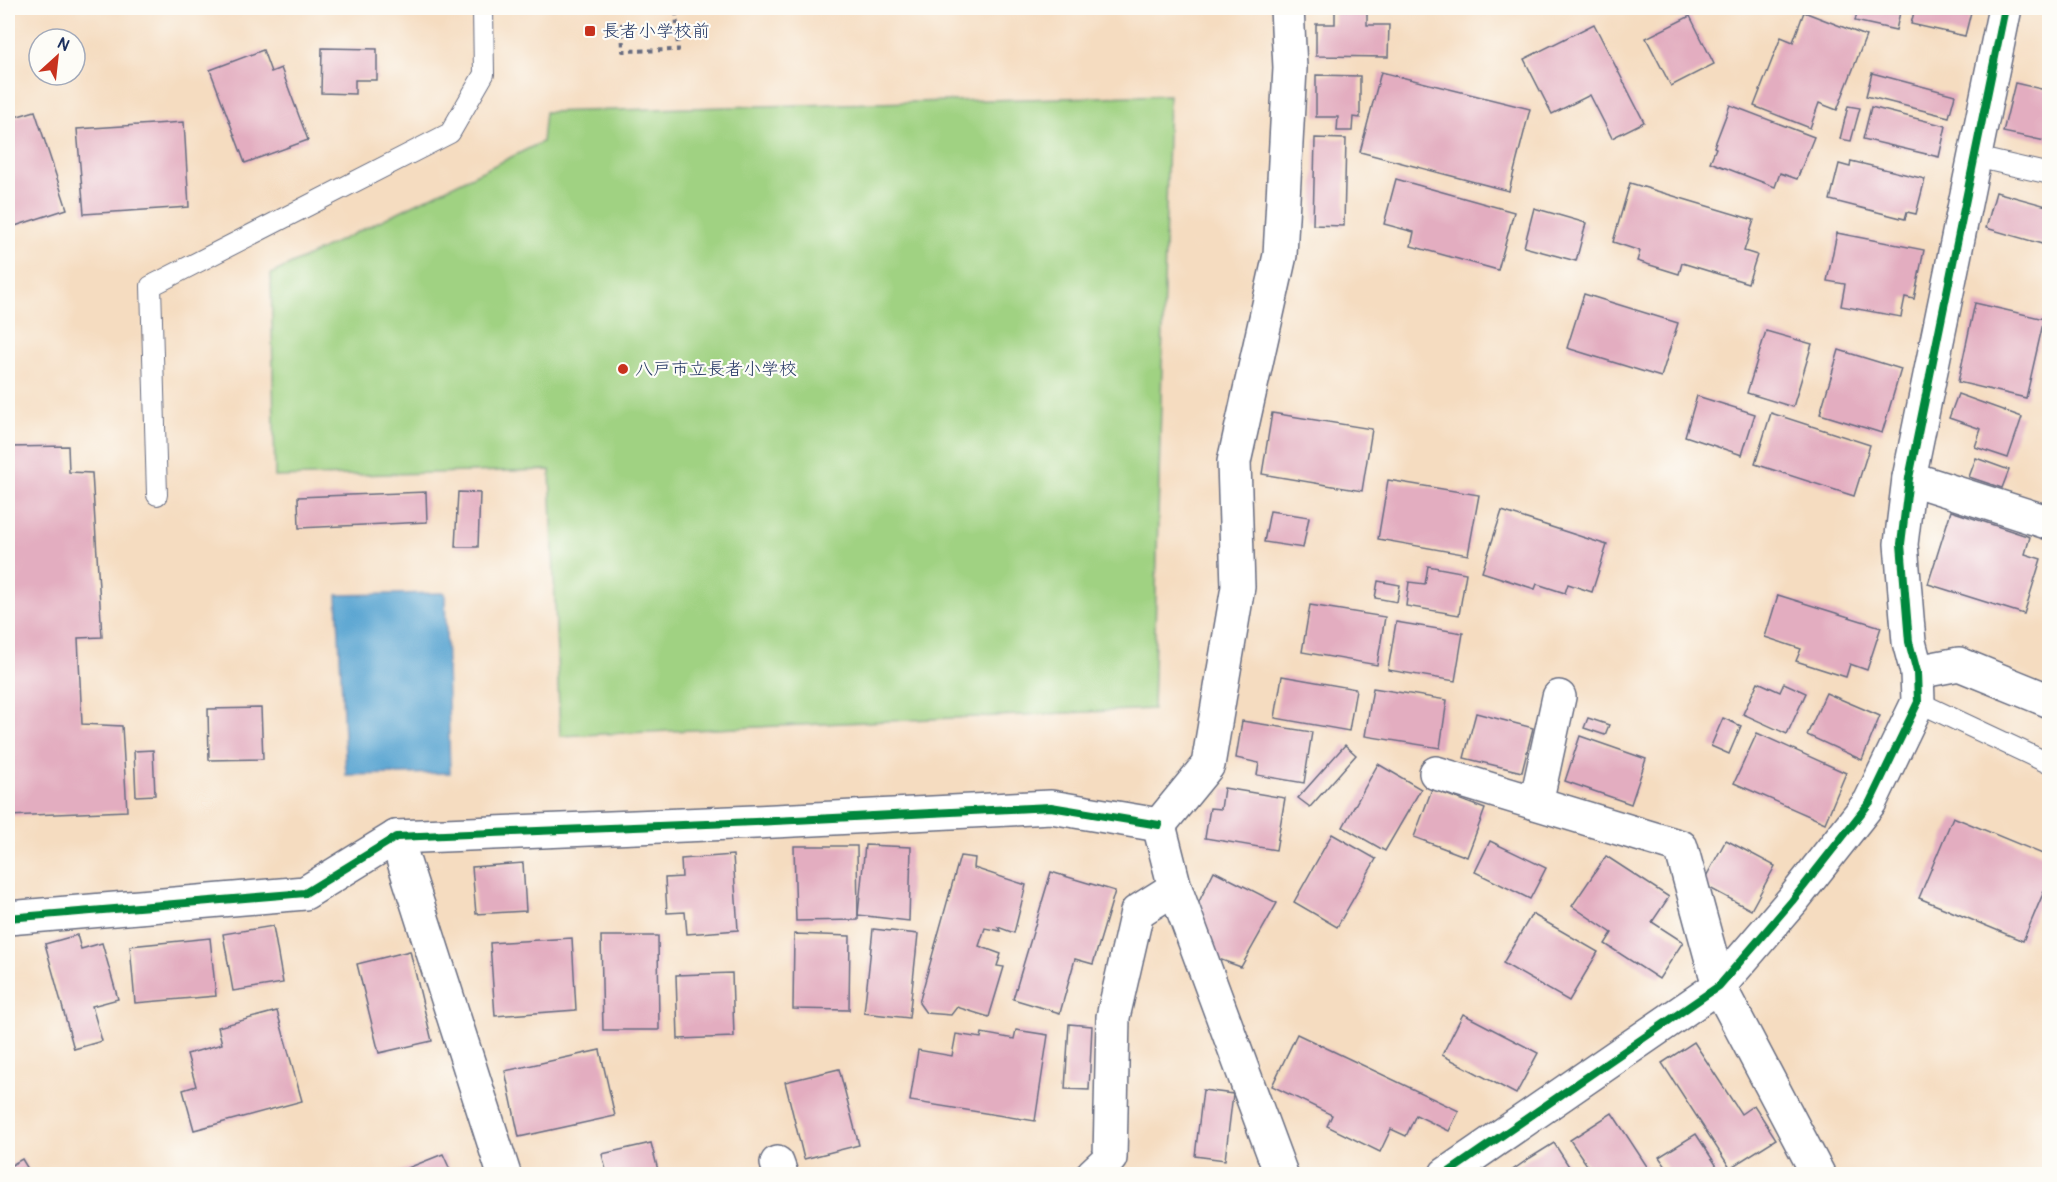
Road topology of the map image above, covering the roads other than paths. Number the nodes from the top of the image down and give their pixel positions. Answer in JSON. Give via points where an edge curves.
{"nodes":[{"id":1,"x":483,"y":8,"type":"edge"},
{"id":2,"x":1287,"y":8,"type":"edge"},
{"id":3,"x":2005,"y":8,"type":"edge"},
{"id":4,"x":1975,"y":158,"type":"junction"},
{"id":5,"x":2049,"y":174,"type":"edge"},
{"id":6,"x":1909,"y":478,"type":"junction"},
{"id":7,"x":157,"y":495,"type":"dead end"},
{"id":8,"x":2049,"y":523,"type":"edge"},
{"id":9,"x":1917,"y":687,"type":"junction"},
{"id":10,"x":1559,"y":697,"type":"dead end"},
{"id":11,"x":2049,"y":700,"type":"edge"},
{"id":12,"x":2049,"y":764,"type":"edge"},
{"id":13,"x":1436,"y":773,"type":"dead end"},
{"id":14,"x":1536,"y":803,"type":"junction"},
{"id":15,"x":1159,"y":825,"type":"junction"},
{"id":16,"x":396,"y":837,"type":"junction"},
{"id":17,"x":1175,"y":888,"type":"junction"},
{"id":18,"x":8,"y":918,"type":"edge"},
{"id":19,"x":1719,"y":986,"type":"junction"},
{"id":20,"x":504,"y":1174,"type":"edge"},
{"id":21,"x":1093,"y":1174,"type":"edge"},
{"id":22,"x":1281,"y":1174,"type":"edge"},
{"id":23,"x":1446,"y":1174,"type":"edge"},
{"id":24,"x":1818,"y":1174,"type":"edge"}],
"edges":[{"from":1,"to":7,"type":"lane","via":[[484,74],[450,133],[151,286]]},
{"from":2,"to":15,"type":"street","via":[[1290,68],[1280,255],[1234,462],[1238,587],[1208,765]]},
{"from":3,"to":4,"type":"street"},
{"from":4,"to":5,"type":"lane"},
{"from":4,"to":6,"type":"street"},
{"from":6,"to":8,"type":"street"},
{"from":6,"to":9,"type":"street","via":[[1901,544]]},
{"from":9,"to":11,"type":"street","via":[[1959,664]]},
{"from":9,"to":12,"type":"lane"},
{"from":9,"to":19,"type":"street","via":[[1870,802]]},
{"from":10,"to":14,"type":"street"},
{"from":13,"to":14,"type":"street"},
{"from":14,"to":19,"type":"street","via":[[1682,847]]},
{"from":15,"to":16,"type":"street","via":[[1051,807]]},
{"from":15,"to":17,"type":"street"},
{"from":16,"to":18,"type":"street","via":[[305,893]]},
{"from":16,"to":20,"type":"street"},
{"from":17,"to":21,"type":"street","via":[[1137,912],[1113,1017],[1110,1158]]},
{"from":17,"to":22,"type":"street"},
{"from":19,"to":23,"type":"street"},
{"from":19,"to":24,"type":"street"}]}
